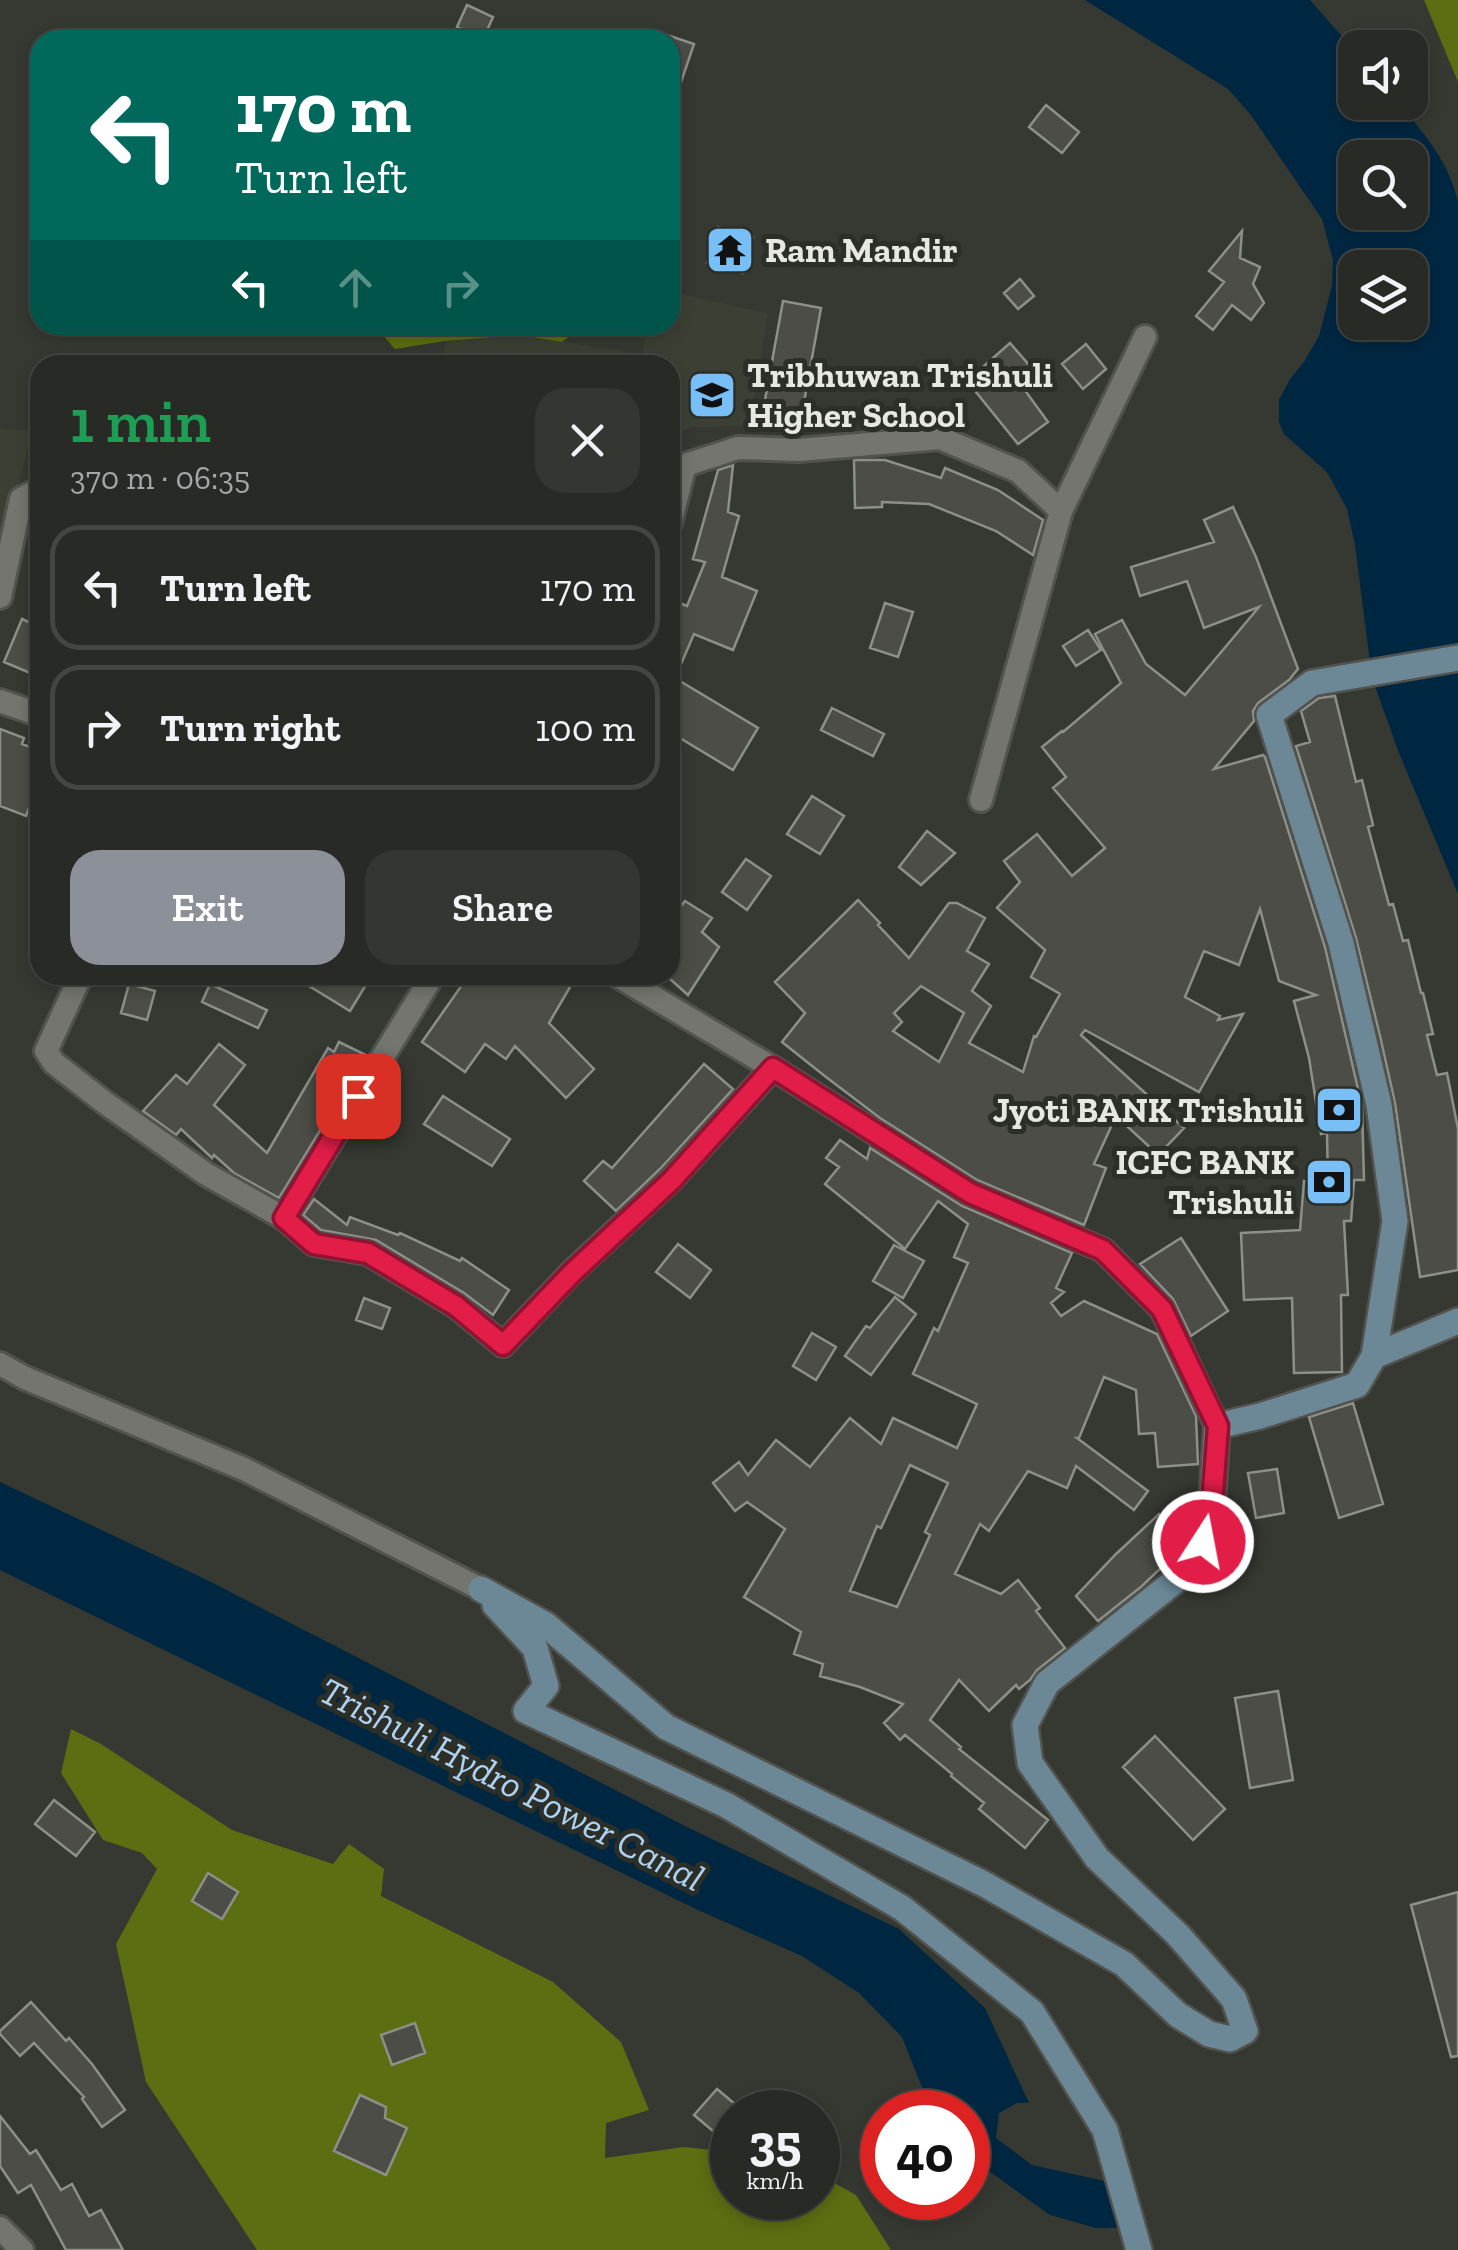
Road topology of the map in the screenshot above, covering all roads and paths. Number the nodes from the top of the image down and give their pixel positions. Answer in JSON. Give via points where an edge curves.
{"nodes":[{"id":1,"x":1145,"y":337,"type":"dead end"},
{"id":2,"x":680,"y":485,"type":"edge"},
{"id":3,"x":30,"y":494,"type":"edge"},
{"id":4,"x":1062,"y":511,"type":"junction"},
{"id":5,"x":0,"y":597,"type":"edge"},
{"id":6,"x":1458,"y":658,"type":"edge"},
{"id":7,"x":0,"y":701,"type":"edge"},
{"id":8,"x":30,"y":712,"type":"edge"},
{"id":9,"x":981,"y":800,"type":"dead end"},
{"id":10,"x":76,"y":985,"type":"edge"},
{"id":11,"x":427,"y":985,"type":"edge"},
{"id":12,"x":633,"y":985,"type":"edge"},
{"id":13,"x":773,"y":1068,"type":"junction"},
{"id":14,"x":284,"y":1218,"type":"junction"},
{"id":15,"x":1458,"y":1321,"type":"edge"},
{"id":16,"x":1374,"y":1356,"type":"junction"},
{"id":17,"x":0,"y":1364,"type":"edge"},
{"id":18,"x":1218,"y":1426,"type":"junction"},
{"id":19,"x":481,"y":1590,"type":"junction"},
{"id":20,"x":0,"y":2228,"type":"edge"},
{"id":21,"x":22,"y":2250,"type":"edge"},
{"id":22,"x":1139,"y":2250,"type":"edge"}],
"edges":[{"from":1,"to":4,"type":"street"},
{"from":2,"to":4,"type":"street","via":[[685,466],[738,448],[940,438],[1018,471]]},
{"from":3,"to":5,"type":"street","via":[[21,499]]},
{"from":4,"to":9,"type":"street"},
{"from":6,"to":16,"type":"street","via":[[1312,683],[1269,715],[1341,943],[1379,1104],[1395,1222]]},
{"from":7,"to":8,"type":"street"},
{"from":10,"to":14,"type":"street","via":[[46,1051],[54,1063],[206,1174]]},
{"from":11,"to":14,"type":"street"},
{"from":12,"to":13,"type":"street"},
{"from":13,"to":14,"type":"street","via":[[672,1180],[503,1345],[456,1306],[368,1253],[314,1244]]},
{"from":13,"to":18,"type":"street","via":[[970,1193],[1103,1250],[1162,1309]]},
{"from":15,"to":16,"type":"street"},
{"from":16,"to":18,"type":"street","via":[[1357,1384]]},
{"from":17,"to":19,"type":"street","via":[[244,1469]]},
{"from":18,"to":19,"type":"street","via":[[1211,1518],[1196,1565],[1047,1683],[1025,1725],[1030,1763],[1097,1858],[1234,2000],[1246,2031],[1230,2039],[1178,2016],[1124,1964],[984,1884],[666,1727],[546,1625]]},
{"from":19,"to":22,"type":"street","via":[[535,1648],[546,1686],[526,1711],[726,1805],[902,1908],[1032,2012],[1105,2130]]},
{"from":20,"to":21,"type":"street"}]}
